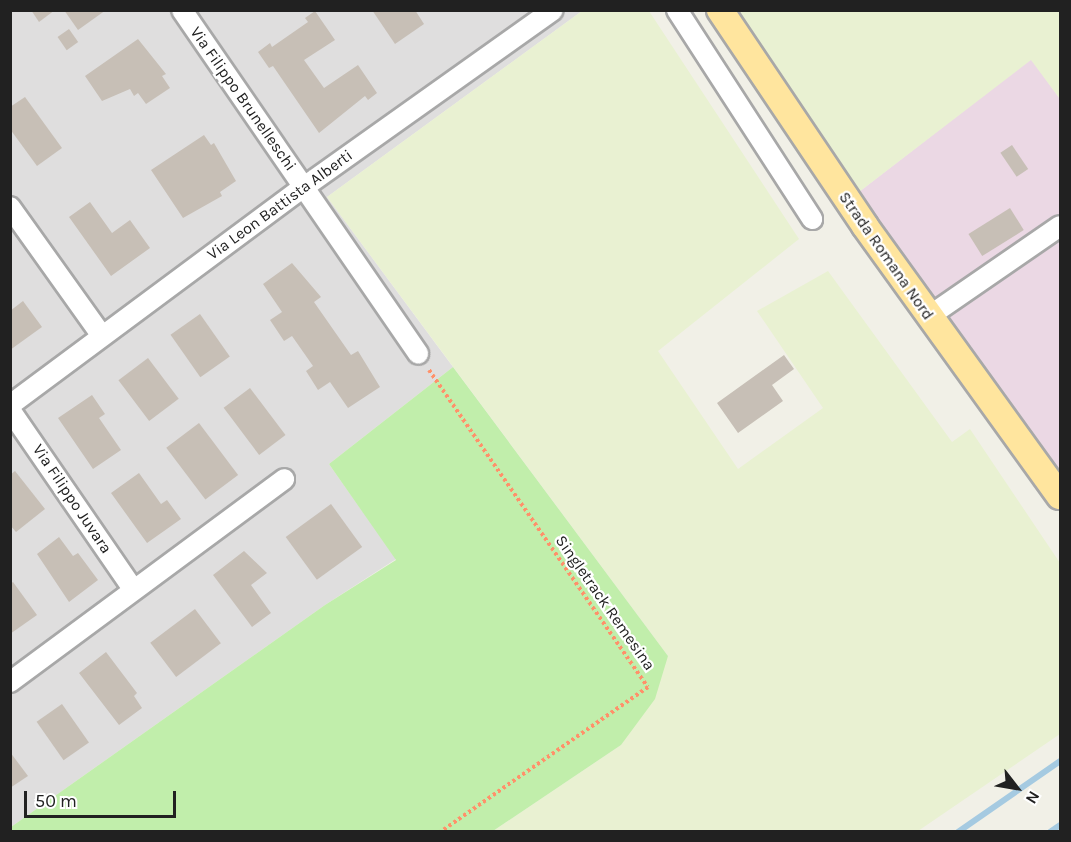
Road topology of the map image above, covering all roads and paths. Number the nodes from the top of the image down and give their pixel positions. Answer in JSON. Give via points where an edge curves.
{"nodes":[{"id":1,"x":182,"y":10,"type":"edge"},
{"id":2,"x":553,"y":10,"type":"edge"},
{"id":3,"x":677,"y":10,"type":"edge"},
{"id":4,"x":720,"y":10,"type":"edge"},
{"id":5,"x":304,"y":187,"type":"junction"},
{"id":6,"x":10,"y":207,"type":"edge"},
{"id":7,"x":812,"y":219,"type":"dead end"},
{"id":8,"x":1060,"y":226,"type":"edge"},
{"id":9,"x":928,"y":317,"type":"junction"},
{"id":10,"x":102,"y":336,"type":"junction"},
{"id":11,"x":418,"y":354,"type":"joint"},
{"id":12,"x":10,"y":408,"type":"edge"},
{"id":13,"x":284,"y":479,"type":"dead end"},
{"id":14,"x":1060,"y":496,"type":"edge"},
{"id":15,"x":133,"y":589,"type":"junction"},
{"id":16,"x":10,"y":682,"type":"edge"},
{"id":17,"x":440,"y":831,"type":"edge"}],
"edges":[{"from":1,"to":5,"type":"street","name":"Via Filippo Brunelleschi"},
{"from":2,"to":5,"type":"street","name":"Via Leon Battista Alberti"},
{"from":3,"to":7,"type":"street"},
{"from":4,"to":9,"type":"main road","name":"Strada Romana Nord"},
{"from":5,"to":10,"type":"street","name":"Via Leon Battista Alberti"},
{"from":5,"to":11,"type":"street","name":"Via Filippo Brunelleschi"},
{"from":6,"to":10,"type":"street"},
{"from":8,"to":9,"type":"street"},
{"from":9,"to":14,"type":"main road","name":"Strada Romana Nord"},
{"from":10,"to":12,"type":"street","name":"Via Leon Battista Alberti"},
{"from":11,"to":17,"type":"path","name":"Singletrack Remesina","via":[[648,687]]},
{"from":12,"to":15,"type":"street","name":"Via Filippo Juvara"},
{"from":13,"to":15,"type":"street"},
{"from":15,"to":16,"type":"street"}]}
